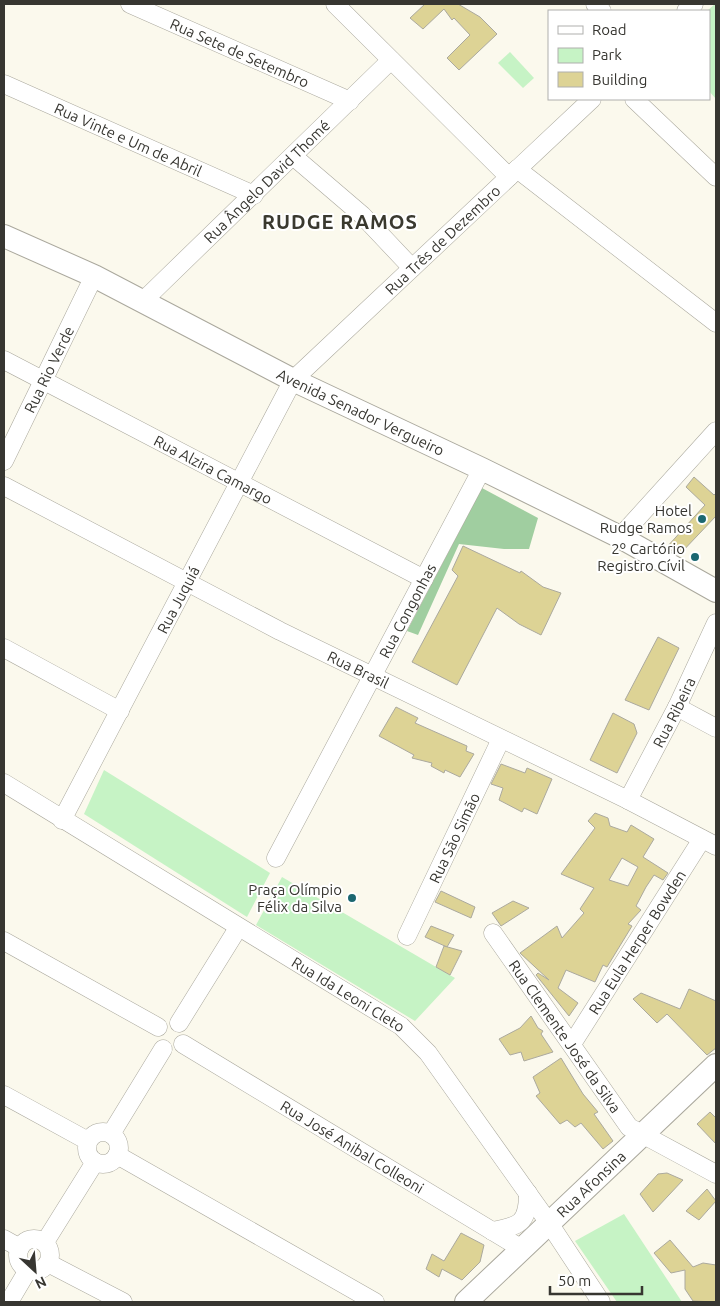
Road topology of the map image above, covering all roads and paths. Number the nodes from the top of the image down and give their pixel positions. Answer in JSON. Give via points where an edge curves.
{"nodes":[{"id":1,"x":130,"y":4,"type":"edge"},
{"id":2,"x":335,"y":4,"type":"edge"},
{"id":3,"x":391,"y":60,"type":"junction"},
{"id":4,"x":4,"y":84,"type":"edge"},
{"id":5,"x":591,"y":100,"type":"edge"},
{"id":6,"x":635,"y":100,"type":"edge"},
{"id":7,"x":350,"y":101,"type":"junction"},
{"id":8,"x":293,"y":156,"type":"junction"},
{"id":9,"x":513,"y":173,"type":"junction"},
{"id":10,"x":716,"y":177,"type":"edge"},
{"id":11,"x":254,"y":195,"type":"junction"},
{"id":12,"x":4,"y":236,"type":"edge"},
{"id":13,"x":412,"y":268,"type":"junction"},
{"id":14,"x":94,"y":276,"type":"junction"},
{"id":15,"x":143,"y":301,"type":"junction"},
{"id":16,"x":716,"y":323,"type":"edge"},
{"id":17,"x":4,"y":360,"type":"edge"},
{"id":18,"x":293,"y":380,"type":"junction"},
{"id":19,"x":43,"y":381,"type":"junction"},
{"id":20,"x":716,"y":430,"type":"edge"},
{"id":21,"x":4,"y":461,"type":"edge"},
{"id":22,"x":482,"y":469,"type":"junction"},
{"id":23,"x":240,"y":483,"type":"junction"},
{"id":24,"x":4,"y":486,"type":"edge"},
{"id":25,"x":620,"y":537,"type":"junction"},
{"id":26,"x":424,"y":579,"type":"junction"},
{"id":27,"x":188,"y":584,"type":"junction"},
{"id":28,"x":716,"y":591,"type":"edge"},
{"id":29,"x":716,"y":623,"type":"edge"},
{"id":30,"x":4,"y":648,"type":"edge"},
{"id":31,"x":372,"y":676,"type":"junction"},
{"id":32,"x":677,"y":707,"type":"junction"},
{"id":33,"x":120,"y":711,"type":"junction"},
{"id":34,"x":716,"y":728,"type":"edge"},
{"id":35,"x":501,"y":739,"type":"junction"},
{"id":36,"x":4,"y":783,"type":"edge"},
{"id":37,"x":628,"y":800,"type":"junction"},
{"id":38,"x":62,"y":820,"type":"junction"},
{"id":39,"x":709,"y":843,"type":"edge"},
{"id":40,"x":276,"y":858,"type":"dead end"},
{"id":41,"x":238,"y":928,"type":"junction"},
{"id":42,"x":493,"y":933,"type":"dead end"},
{"id":43,"x":407,"y":936,"type":"dead end"},
{"id":44,"x":4,"y":941,"type":"edge"},
{"id":45,"x":179,"y":1023,"type":"junction"},
{"id":46,"x":158,"y":1027,"type":"junction"},
{"id":47,"x":183,"y":1044,"type":"junction"},
{"id":48,"x":572,"y":1044,"type":"junction"},
{"id":49,"x":163,"y":1049,"type":"junction"},
{"id":50,"x":716,"y":1065,"type":"edge"},
{"id":51,"x":716,"y":1084,"type":"edge"},
{"id":52,"x":4,"y":1095,"type":"edge"},
{"id":53,"x":111,"y":1134,"type":"junction"},
{"id":54,"x":648,"y":1138,"type":"junction"},
{"id":55,"x":88,"y":1141,"type":"junction"},
{"id":56,"x":117,"y":1156,"type":"junction"},
{"id":57,"x":94,"y":1162,"type":"junction"},
{"id":58,"x":716,"y":1174,"type":"edge"},
{"id":59,"x":528,"y":1193,"type":"junction"},
{"id":60,"x":553,"y":1229,"type":"junction"},
{"id":61,"x":492,"y":1231,"type":"junction"},
{"id":62,"x":4,"y":1239,"type":"edge"},
{"id":63,"x":45,"y":1242,"type":"junction"},
{"id":64,"x":20,"y":1248,"type":"junction"},
{"id":65,"x":522,"y":1249,"type":"junction"},
{"id":66,"x":48,"y":1263,"type":"junction"},
{"id":67,"x":28,"y":1270,"type":"junction"},
{"id":68,"x":9,"y":1302,"type":"edge"},
{"id":69,"x":123,"y":1302,"type":"edge"},
{"id":70,"x":375,"y":1302,"type":"edge"},
{"id":71,"x":466,"y":1302,"type":"edge"},
{"id":72,"x":486,"y":1302,"type":"edge"},
{"id":73,"x":602,"y":1302,"type":"edge"}],
"edges":[{"from":1,"to":7,"type":"street","name":"Rua Sete de Setembro"},
{"from":2,"to":3,"type":"street"},
{"from":3,"to":7,"type":"street","name":"Rua Ângelo David Thomé"},
{"from":3,"to":9,"type":"street"},
{"from":4,"to":11,"type":"street","name":"Rua Vinte e Um de Abril"},
{"from":5,"to":9,"type":"street","name":"Rua Três de Dezembro"},
{"from":6,"to":10,"type":"street"},
{"from":7,"to":8,"type":"street","name":"Rua Ângelo David Thomé"},
{"from":8,"to":11,"type":"street","name":"Rua Ângelo David Thomé"},
{"from":8,"to":13,"type":"street","via":[[362,214]]},
{"from":9,"to":13,"type":"street","name":"Rua Três de Dezembro"},
{"from":9,"to":16,"type":"street"},
{"from":11,"to":15,"type":"street","name":"Rua Ângelo David Thomé"},
{"from":12,"to":14,"type":"main road","name":"Avenida Senador Vergueiro"},
{"from":13,"to":18,"type":"street","name":"Rua Três de Dezembro"},
{"from":14,"to":15,"type":"main road","name":"Avenida Senador Vergueiro"},
{"from":14,"to":19,"type":"street","name":"Rua Rio Verde"},
{"from":15,"to":18,"type":"main road","name":"Avenida Senador Vergueiro"},
{"from":17,"to":19,"type":"street","name":"Rua Alzira Camargo"},
{"from":18,"to":22,"type":"main road","name":"Avenida Senador Vergueiro"},
{"from":18,"to":23,"type":"street","name":"Rua Juquiá"},
{"from":19,"to":21,"type":"street","name":"Rua Rio Verde"},
{"from":19,"to":23,"type":"street","name":"Rua Alzira Camargo"},
{"from":20,"to":25,"type":"street"},
{"from":22,"to":25,"type":"main road","name":"Avenida Senador Vergueiro"},
{"from":22,"to":26,"type":"street","name":"Rua Congonhas"},
{"from":23,"to":26,"type":"street","name":"Rua Alzira Camargo"},
{"from":23,"to":27,"type":"street","name":"Rua Juquiá"},
{"from":24,"to":27,"type":"street","name":"Rua Brasil"},
{"from":25,"to":28,"type":"main road","name":"Avenida Senador Vergueiro"},
{"from":26,"to":31,"type":"street","name":"Rua Congonhas"},
{"from":27,"to":31,"type":"street","name":"Rua Brasil"},
{"from":27,"to":33,"type":"street","name":"Rua Juquiá"},
{"from":29,"to":32,"type":"street","name":"Rua Ribeira"},
{"from":30,"to":33,"type":"street"},
{"from":31,"to":35,"type":"street","name":"Rua Brasil"},
{"from":31,"to":40,"type":"street","name":"Rua Congonhas"},
{"from":32,"to":34,"type":"street"},
{"from":32,"to":37,"type":"street","name":"Rua Ribeira"},
{"from":33,"to":38,"type":"street","name":"Rua Juquiá"},
{"from":35,"to":37,"type":"street","name":"Rua Brasil"},
{"from":35,"to":43,"type":"street","name":"Rua São Simão"},
{"from":36,"to":38,"type":"street","name":"Rua Ida Leoni Cleto"},
{"from":37,"to":39,"type":"street","name":"Rua Brasil"},
{"from":38,"to":41,"type":"street","name":"Rua Ida Leoni Cleto"},
{"from":39,"to":48,"type":"street","name":"Rua Eula Herper Bowden"},
{"from":41,"to":45,"type":"street"},
{"from":41,"to":59,"type":"street","name":"Rua Ida Leoni Cleto","via":[[413,1036]]},
{"from":42,"to":48,"type":"street","name":"Rua Clemente José da Silva"},
{"from":44,"to":46,"type":"street"},
{"from":45,"to":46,"type":"street","via":[[166,1021]]},
{"from":45,"to":47,"type":"street","via":[[185,1033]]},
{"from":46,"to":49,"type":"street","via":[[156,1040]]},
{"from":47,"to":49,"type":"street","via":[[176,1050]]},
{"from":47,"to":61,"type":"street","name":"Rua José Anibal Colleoni"},
{"from":48,"to":54,"type":"street","name":"Rua Clemente José da Silva","via":[[629,1127]]},
{"from":49,"to":53,"type":"street"},
{"from":50,"to":54,"type":"main road","name":"Rua Afonsina"},
{"from":51,"to":54,"type":"main road","name":"Rua Afonsina"},
{"from":52,"to":55,"type":"street"},
{"from":53,"to":55,"type":"street","via":[[101,1132]]},
{"from":53,"to":56,"type":"street","via":[[119,1146]]},
{"from":54,"to":58,"type":"street","name":"Rua Clemente José da Silva"},
{"from":54,"to":60,"type":"main road","name":"Rua Afonsina"},
{"from":55,"to":57,"type":"street","via":[[88,1155]]},
{"from":56,"to":57,"type":"street","via":[[110,1162]]},
{"from":56,"to":70,"type":"street"},
{"from":57,"to":63,"type":"street"},
{"from":59,"to":60,"type":"street","name":"Rua Ida Leoni Cleto"},
{"from":59,"to":61,"type":"street","via":[[528,1209],[522,1221]]},
{"from":60,"to":65,"type":"main road","name":"Rua Afonsina"},
{"from":60,"to":72,"type":"main road","name":"Rua Afonsina"},
{"from":60,"to":73,"type":"street","name":"Rua Ida Leoni Cleto"},
{"from":61,"to":65,"type":"street","name":"Rua José Anibal Colleoni"},
{"from":62,"to":64,"type":"street"},
{"from":63,"to":64,"type":"street","via":[[31,1239]]},
{"from":63,"to":66,"type":"street","via":[[50,1250]]},
{"from":64,"to":67,"type":"street","via":[[21,1263]]},
{"from":65,"to":71,"type":"main road","name":"Rua Afonsina"},
{"from":66,"to":67,"type":"street","via":[[38,1270]]},
{"from":66,"to":69,"type":"street"},
{"from":67,"to":68,"type":"street"}]}
